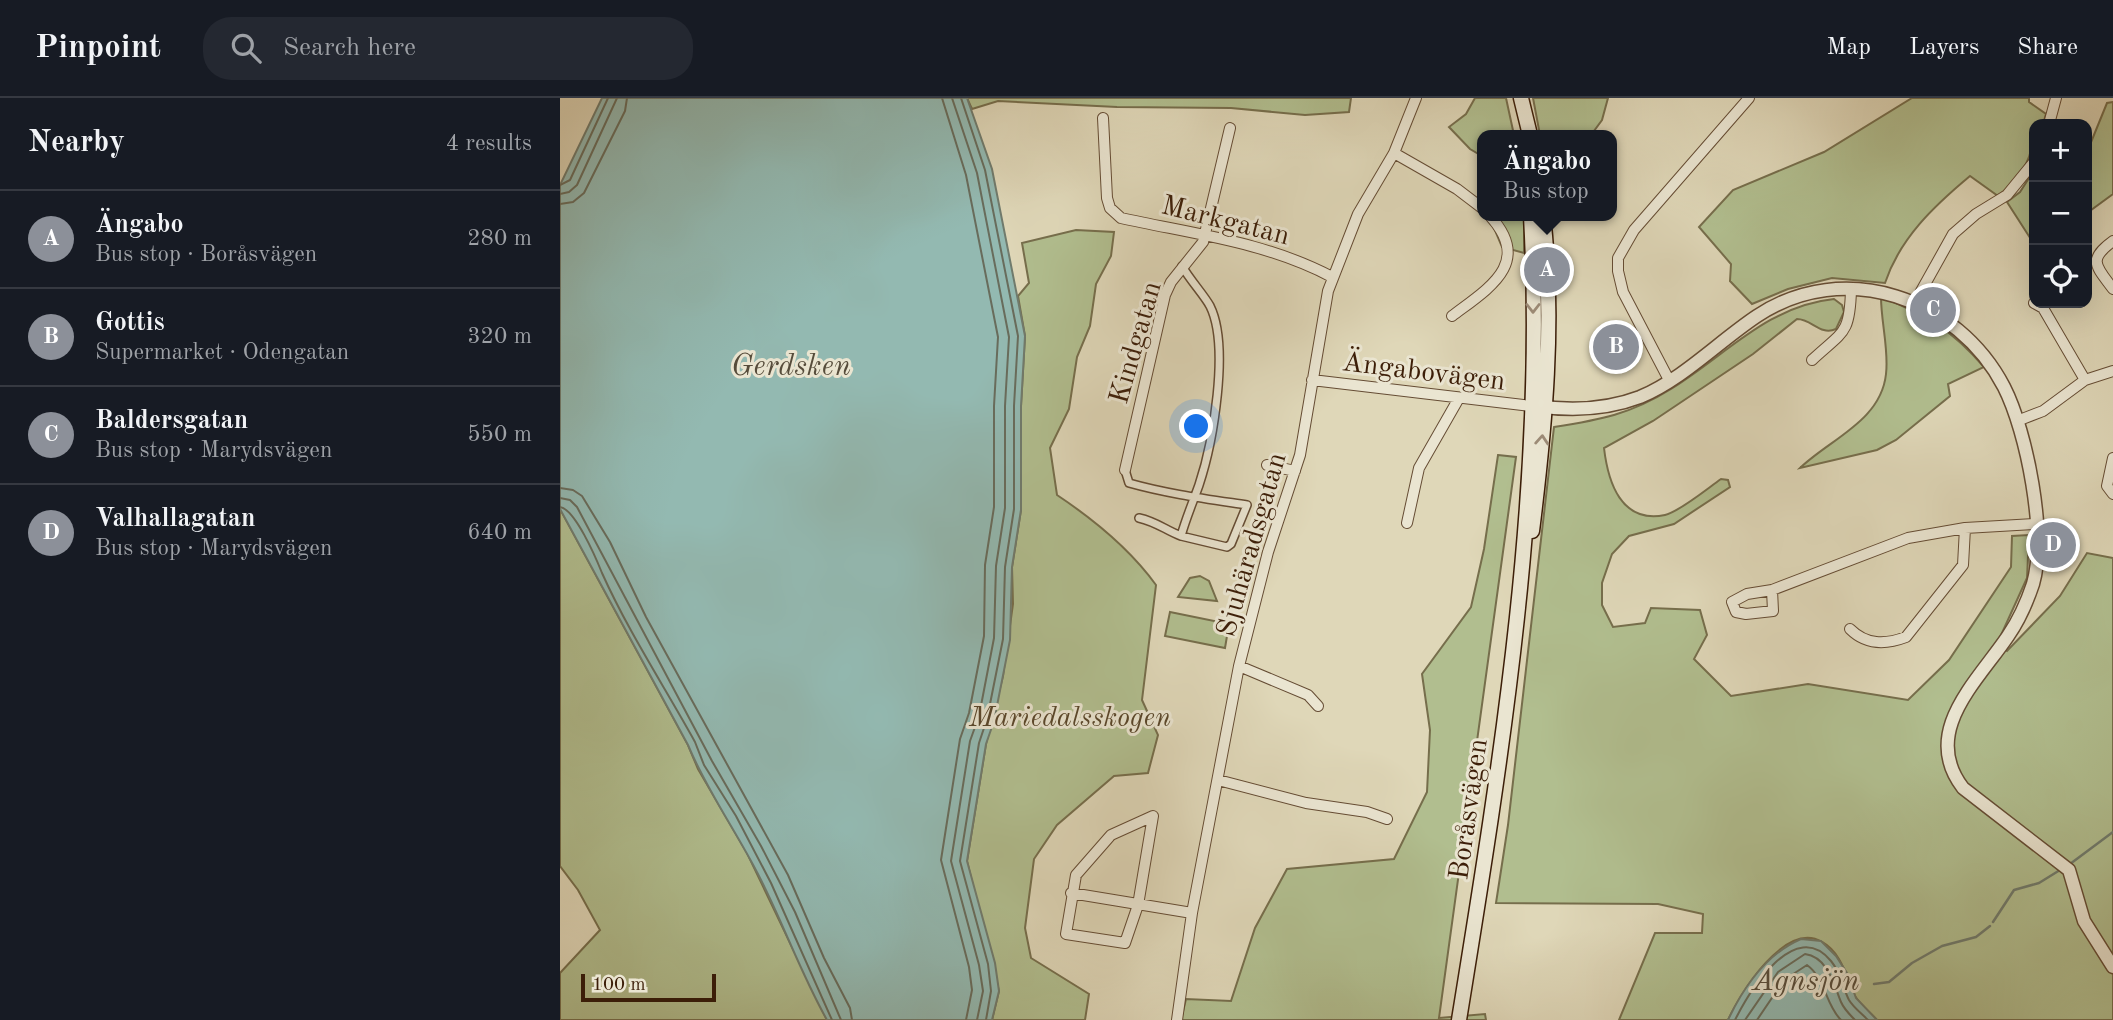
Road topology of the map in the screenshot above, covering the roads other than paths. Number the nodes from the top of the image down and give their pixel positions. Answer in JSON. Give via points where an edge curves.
{"nodes":[{"id":1,"x":1416,"y":98,"type":"edge"},
{"id":2,"x":1519,"y":98,"type":"edge"},
{"id":3,"x":1749,"y":98,"type":"edge"},
{"id":4,"x":2056,"y":98,"type":"edge"},
{"id":5,"x":1103,"y":118,"type":"dead end"},
{"id":6,"x":2050,"y":119,"type":"edge"},
{"id":7,"x":1230,"y":128,"type":"dead end"},
{"id":8,"x":1522,"y":130,"type":"edge"},
{"id":9,"x":1529,"y":130,"type":"edge"},
{"id":10,"x":1394,"y":153,"type":"junction"},
{"id":11,"x":2029,"y":168,"type":"edge"},
{"id":12,"x":1477,"y":204,"type":"edge"},
{"id":13,"x":1493,"y":221,"type":"edge"},
{"id":14,"x":1531,"y":221,"type":"edge"},
{"id":15,"x":1543,"y":221,"type":"edge"},
{"id":16,"x":1205,"y":235,"type":"junction"},
{"id":17,"x":2113,"y":241,"type":"edge"},
{"id":18,"x":1182,"y":266,"type":"junction"},
{"id":19,"x":1332,"y":277,"type":"junction"},
{"id":20,"x":1851,"y":289,"type":"junction"},
{"id":21,"x":2113,"y":289,"type":"edge"},
{"id":22,"x":1915,"y":302,"type":"junction"},
{"id":23,"x":2043,"y":308,"type":"edge"},
{"id":24,"x":1452,"y":316,"type":"dead end"},
{"id":25,"x":1812,"y":360,"type":"dead end"},
{"id":26,"x":2113,"y":371,"type":"edge"},
{"id":27,"x":1312,"y":380,"type":"junction"},
{"id":28,"x":1669,"y":380,"type":"junction"},
{"id":29,"x":2085,"y":380,"type":"junction"},
{"id":30,"x":1459,"y":398,"type":"junction"},
{"id":31,"x":1538,"y":406,"type":"junction"},
{"id":32,"x":2017,"y":421,"type":"junction"},
{"id":33,"x":2113,"y":458,"type":"edge"},
{"id":34,"x":1267,"y":465,"type":"dead end"},
{"id":35,"x":1125,"y":470,"type":"joint"},
{"id":36,"x":1295,"y":471,"type":"junction"},
{"id":37,"x":2113,"y":494,"type":"edge"},
{"id":38,"x":1193,"y":496,"type":"junction"},
{"id":39,"x":1139,"y":518,"type":"dead end"},
{"id":40,"x":1407,"y":523,"type":"dead end"},
{"id":41,"x":2036,"y":524,"type":"junction"},
{"id":42,"x":1965,"y":528,"type":"junction"},
{"id":43,"x":1181,"y":536,"type":"junction"},
{"id":44,"x":1772,"y":590,"type":"dead end"},
{"id":45,"x":1850,"y":629,"type":"dead end"},
{"id":46,"x":1239,"y":666,"type":"junction"},
{"id":47,"x":1318,"y":706,"type":"dead end"},
{"id":48,"x":1218,"y":779,"type":"junction"},
{"id":49,"x":1387,"y":819,"type":"dead end"},
{"id":50,"x":1071,"y":893,"type":"junction"},
{"id":51,"x":1138,"y":905,"type":"junction"},
{"id":52,"x":1192,"y":913,"type":"junction"},
{"id":53,"x":2113,"y":967,"type":"edge"},
{"id":54,"x":1177,"y":1020,"type":"edge"},
{"id":55,"x":1459,"y":1020,"type":"edge"}],
"edges":[{"from":1,"to":10,"type":"street","name":"Sjuhäradsgatan"},
{"from":2,"to":8,"type":"main road"},
{"from":2,"to":9,"type":"main road"},
{"from":3,"to":28,"type":"street","via":[[1634,230],[1618,258],[1623,292]]},
{"from":4,"to":6,"type":"street"},
{"from":5,"to":16,"type":"street","name":"Markgatan","via":[[1110,208],[1121,218]]},
{"from":7,"to":16,"type":"street"},
{"from":10,"to":12,"type":"street"},
{"from":10,"to":19,"type":"street","name":"Sjuhäradsgatan","via":[[1358,214]]},
{"from":11,"to":22,"type":"street","via":[[2007,195],[1954,234]]},
{"from":13,"to":24,"type":"street","via":[[1507,241],[1506,265],[1484,292]]},
{"from":14,"to":31,"type":"main road","name":"Boråsvägen","one_way":true},
{"from":15,"to":31,"type":"main road","name":"Boråsvägen","via":[[1548,307]]},
{"from":16,"to":18,"type":"street","name":"Kindgatan","via":[[1197,253]]},
{"from":16,"to":19,"type":"street","name":"Markgatan","via":[[1287,255]]},
{"from":17,"to":21,"type":"street","via":[[2095,260]]},
{"from":18,"to":35,"type":"street","name":"Kindgatan","via":[[1165,295]]},
{"from":18,"to":38,"type":"street","via":[[1210,306],[1220,345],[1208,452]]},
{"from":19,"to":27,"type":"street","name":"Sjuhäradsgatan"},
{"from":20,"to":22,"type":"street"},
{"from":20,"to":25,"type":"street","via":[[1849,323],[1843,334]]},
{"from":20,"to":28,"type":"street","via":[[1782,302]]},
{"from":22,"to":32,"type":"street","via":[[1972,341],[2005,388]]},
{"from":23,"to":29,"type":"street"},
{"from":26,"to":29,"type":"street"},
{"from":27,"to":30,"type":"street","name":"Ängabovägen"},
{"from":27,"to":36,"type":"street","name":"Sjuhäradsgatan"},
{"from":28,"to":31,"type":"street","via":[[1613,405],[1586,409]]},
{"from":29,"to":32,"type":"street","via":[[2043,411]]},
{"from":30,"to":31,"type":"street","name":"Ängabovägen"},
{"from":30,"to":40,"type":"street","via":[[1419,468]]},
{"from":31,"to":55,"type":"main road","name":"Boråsvägen","via":[[1498,771]]},
{"from":32,"to":41,"type":"street","via":[[2032,482]]},
{"from":33,"to":37,"type":"street","via":[[2107,486]]},
{"from":34,"to":36,"type":"street"},
{"from":35,"to":38,"type":"street","via":[[1129,483]]},
{"from":36,"to":46,"type":"street","name":"Sjuhäradsgatan","via":[[1268,552]]},
{"from":38,"to":43,"type":"street"},
{"from":38,"to":43,"type":"street","via":[[1247,505],[1229,546]]},
{"from":39,"to":43,"type":"street","via":[[1160,523]]},
{"from":41,"to":42,"type":"street"},
{"from":41,"to":53,"type":"street","via":[[2034,581],[2024,608],[1960,704],[1950,727],[1947,761],[1963,788],[2069,870],[2084,920]]},
{"from":42,"to":44,"type":"street","via":[[1908,538]]},
{"from":42,"to":45,"type":"street","via":[[1963,565],[1906,637],[1870,642]]},
{"from":46,"to":47,"type":"street","via":[[1308,695]]},
{"from":46,"to":48,"type":"street","name":"Sjuhäradsgatan"},
{"from":48,"to":49,"type":"street"},
{"from":48,"to":52,"type":"street","name":"Sjuhäradsgatan"},
{"from":50,"to":51,"type":"street"},
{"from":50,"to":51,"type":"street","via":[[1066,934],[1117,944],[1125,943]]},
{"from":50,"to":51,"type":"street","via":[[1076,875],[1111,835],[1153,816]]},
{"from":51,"to":52,"type":"street"},
{"from":52,"to":54,"type":"street","name":"Sjuhäradsgatan"}]}
